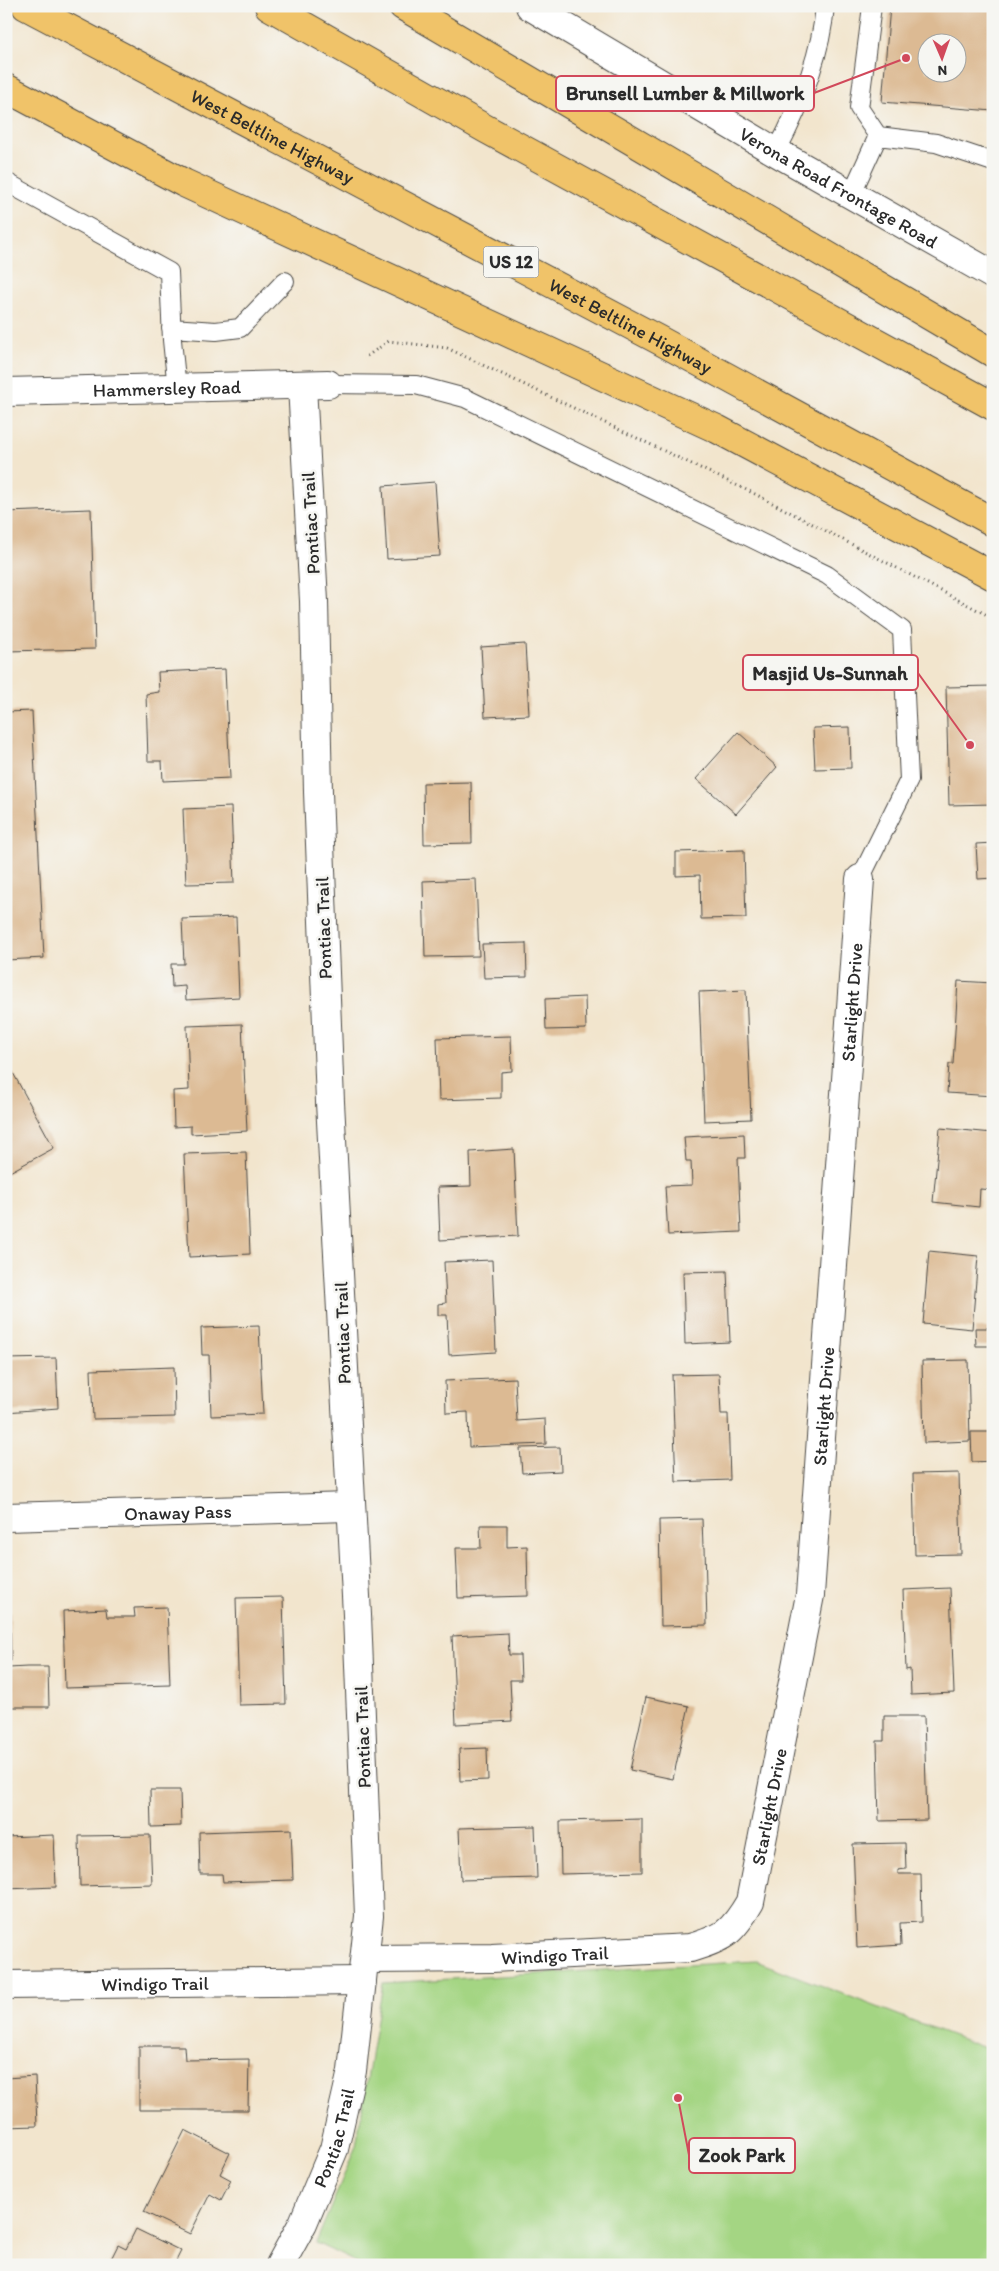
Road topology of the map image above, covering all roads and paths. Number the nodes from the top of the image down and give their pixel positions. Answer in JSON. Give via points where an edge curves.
{"nodes":[{"id":1,"x":26,"y":6,"type":"edge"},
{"id":2,"x":269,"y":6,"type":"edge"},
{"id":3,"x":403,"y":6,"type":"edge"},
{"id":4,"x":530,"y":6,"type":"edge"},
{"id":5,"x":825,"y":6,"type":"edge"},
{"id":6,"x":872,"y":6,"type":"edge"},
{"id":7,"x":6,"y":88,"type":"edge"},
{"id":8,"x":878,"y":136,"type":"junction"},
{"id":9,"x":776,"y":152,"type":"junction"},
{"id":10,"x":993,"y":162,"type":"edge"},
{"id":11,"x":6,"y":182,"type":"edge"},
{"id":12,"x":852,"y":194,"type":"junction"},
{"id":13,"x":993,"y":276,"type":"edge"},
{"id":14,"x":285,"y":281,"type":"dead end"},
{"id":15,"x":171,"y":328,"type":"junction"},
{"id":16,"x":993,"y":353,"type":"edge"},
{"id":17,"x":315,"y":385,"type":"junction"},
{"id":18,"x":177,"y":389,"type":"junction"},
{"id":19,"x":6,"y":392,"type":"edge"},
{"id":20,"x":993,"y":406,"type":"edge"},
{"id":21,"x":993,"y":522,"type":"edge"},
{"id":22,"x":993,"y":576,"type":"edge"},
{"id":23,"x":993,"y":618,"type":"edge"},
{"id":24,"x":860,"y":878,"type":"joint"},
{"id":25,"x":350,"y":1507,"type":"junction"},
{"id":26,"x":6,"y":1517,"type":"edge"},
{"id":27,"x":737,"y":1924,"type":"joint"},
{"id":28,"x":364,"y":1970,"type":"junction"},
{"id":29,"x":6,"y":1985,"type":"edge"},
{"id":30,"x":280,"y":2265,"type":"edge"}],
"edges":[{"from":1,"to":21,"type":"highway","name":"West Beltline Highway","number":"US 12","via":[[659,340]]},
{"from":2,"to":20,"type":"highway","via":[[486,129]]},
{"from":3,"to":16,"type":"highway"},
{"from":4,"to":9,"type":"street","name":"Verona Road Frontage Road"},
{"from":5,"to":9,"type":"lane","via":[[823,31],[797,114]]},
{"from":6,"to":8,"type":"lane","via":[[859,108]]},
{"from":7,"to":22,"type":"highway","via":[[184,183],[717,429]]},
{"from":8,"to":10,"type":"lane","via":[[936,143]]},
{"from":8,"to":12,"type":"lane"},
{"from":9,"to":12,"type":"street","name":"Verona Road Frontage Road"},
{"from":11,"to":15,"type":"lane","via":[[169,272]]},
{"from":12,"to":13,"type":"street","name":"Verona Road Frontage Road"},
{"from":14,"to":15,"type":"lane","via":[[240,328],[216,331]]},
{"from":15,"to":18,"type":"lane"},
{"from":17,"to":18,"type":"street","name":"Hammersley Road"},
{"from":17,"to":23,"type":"path","via":[[389,341],[447,348],[755,494]]},
{"from":17,"to":24,"type":"lane","via":[[416,385],[465,398],[828,575],[902,630],[909,780]]},
{"from":17,"to":25,"type":"street","name":"Pontiac Trail","via":[[314,601],[318,792]]},
{"from":18,"to":19,"type":"street","name":"Hammersley Road"},
{"from":24,"to":27,"type":"street","name":"Starlight Drive","via":[[810,1596],[750,1902]]},
{"from":25,"to":26,"type":"street","name":"Onaway Pass"},
{"from":25,"to":28,"type":"street","name":"Pontiac Trail","via":[[369,1916]]},
{"from":27,"to":28,"type":"street","name":"Windigo Trail","via":[[716,1940],[690,1948],[492,1958]]},
{"from":28,"to":29,"type":"street","name":"Windigo Trail"},
{"from":28,"to":30,"type":"street","name":"Pontiac Trail","via":[[352,2071],[334,2150],[303,2223]]}]}
